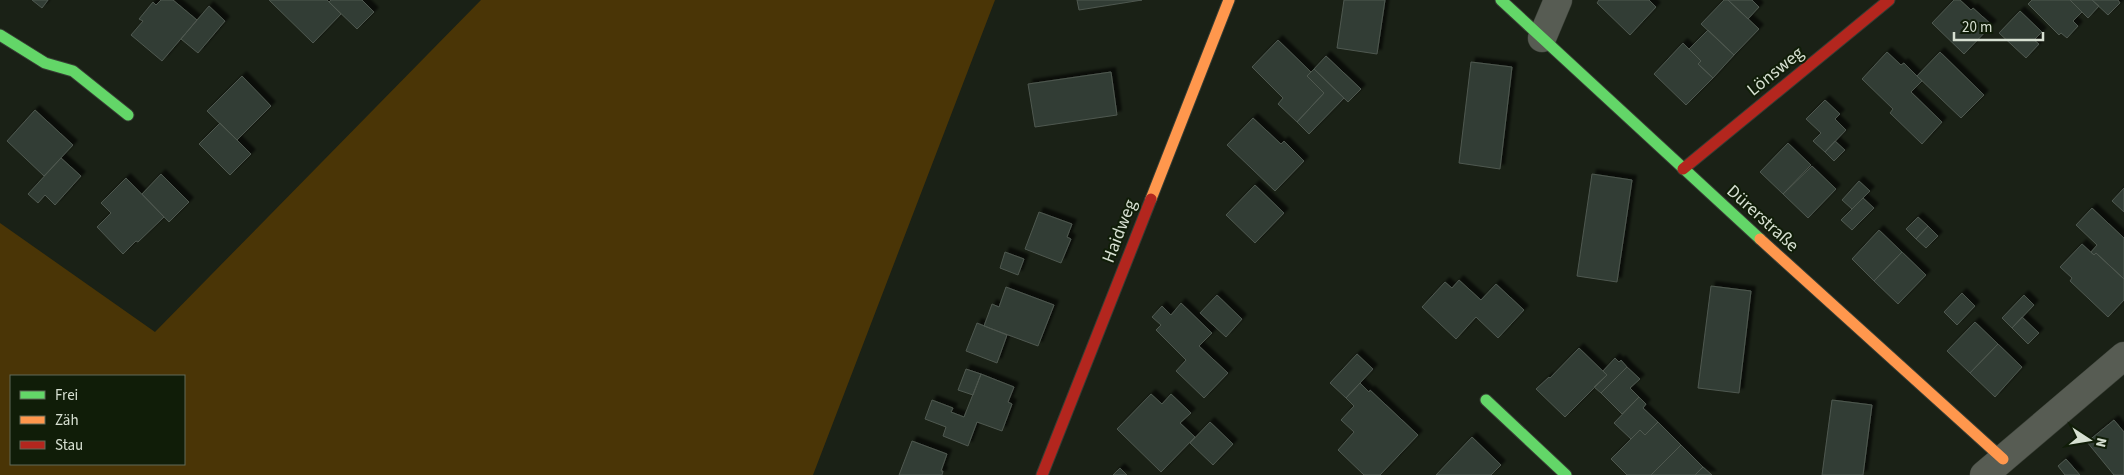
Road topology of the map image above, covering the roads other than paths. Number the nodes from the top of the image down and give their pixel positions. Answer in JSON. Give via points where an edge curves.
{"nodes":[{"id":1,"x":1229,"y":0,"type":"edge"},
{"id":2,"x":1501,"y":0,"type":"edge"},
{"id":3,"x":1558,"y":0,"type":"edge"},
{"id":4,"x":1889,"y":0,"type":"edge"},
{"id":5,"x":0,"y":35,"type":"edge"},
{"id":6,"x":1542,"y":38,"type":"junction"},
{"id":7,"x":128,"y":115,"type":"dead end"},
{"id":8,"x":1683,"y":169,"type":"junction"},
{"id":9,"x":2124,"y":356,"type":"edge"},
{"id":10,"x":1486,"y":400,"type":"dead end"},
{"id":11,"x":1993,"y":467,"type":"edge"},
{"id":12,"x":1042,"y":475,"type":"edge"},
{"id":13,"x":1566,"y":475,"type":"edge"}],
"edges":[{"from":1,"to":12,"type":"street","name":"Haidweg"},
{"from":2,"to":6,"type":"street","name":"Dürerstraße"},
{"from":3,"to":6,"type":"street"},
{"from":4,"to":8,"type":"street","name":"Lönsweg"},
{"from":5,"to":7,"type":"street","via":[[45,62],[72,72]]},
{"from":6,"to":8,"type":"street","name":"Dürerstraße"},
{"from":8,"to":11,"type":"street","name":"Dürerstraße"},
{"from":9,"to":11,"type":"street"},
{"from":10,"to":13,"type":"street"}]}
